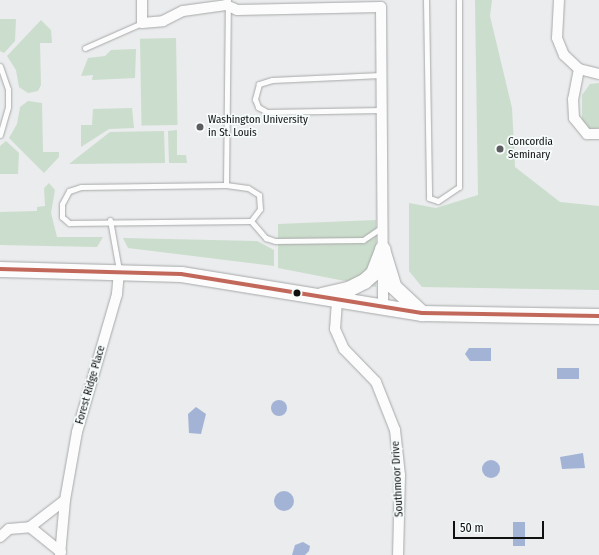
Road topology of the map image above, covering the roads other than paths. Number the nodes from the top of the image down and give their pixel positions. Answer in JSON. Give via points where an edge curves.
{"nodes":[{"id":1,"x":142,"y":0,"type":"edge"},
{"id":2,"x":426,"y":0,"type":"edge"},
{"id":3,"x":459,"y":0,"type":"edge"},
{"id":4,"x":560,"y":0,"type":"edge"},
{"id":5,"x":227,"y":2,"type":"edge"},
{"id":6,"x":381,"y":3,"type":"edge"},
{"id":7,"x":142,"y":23,"type":"junction"},
{"id":8,"x":85,"y":48,"type":"dead end"},
{"id":9,"x":0,"y":66,"type":"edge"},
{"id":10,"x":579,"y":69,"type":"junction"},
{"id":11,"x":599,"y":74,"type":"edge"},
{"id":12,"x":381,"y":75,"type":"junction"},
{"id":13,"x":382,"y":110,"type":"junction"},
{"id":14,"x":599,"y":134,"type":"edge"},
{"id":15,"x":0,"y":135,"type":"edge"},
{"id":16,"x":226,"y":185,"type":"junction"},
{"id":17,"x":110,"y":220,"type":"junction"},
{"id":18,"x":251,"y":220,"type":"junction"},
{"id":19,"x":382,"y":227,"type":"junction"},
{"id":20,"x":382,"y":250,"type":"junction"},
{"id":21,"x":0,"y":269,"type":"edge"},
{"id":22,"x":119,"y":270,"type":"junction"},
{"id":23,"x":313,"y":296,"type":"junction"},
{"id":24,"x":337,"y":301,"type":"junction"},
{"id":25,"x":382,"y":308,"type":"junction"},
{"id":26,"x":422,"y":313,"type":"junction"},
{"id":27,"x":599,"y":316,"type":"edge"},
{"id":28,"x":65,"y":500,"type":"junction"},
{"id":29,"x":30,"y":527,"type":"junction"},
{"id":30,"x":4,"y":529,"type":"edge"},
{"id":31,"x":0,"y":537,"type":"edge"},
{"id":32,"x":60,"y":554,"type":"edge"},
{"id":33,"x":398,"y":555,"type":"edge"}],
"edges":[{"from":1,"to":7,"type":"street"},
{"from":2,"to":3,"type":"lane","via":[[429,198],[438,201],[459,187]]},
{"from":4,"to":10,"type":"street","via":[[557,38],[564,55]]},
{"from":5,"to":6,"type":"street","via":[[237,10]]},
{"from":5,"to":7,"type":"street"},
{"from":5,"to":16,"type":"lane"},
{"from":6,"to":12,"type":"street"},
{"from":7,"to":8,"type":"lane"},
{"from":9,"to":15,"type":"lane","via":[[8,89],[8,107]]},
{"from":10,"to":11,"type":"street"},
{"from":10,"to":14,"type":"street","via":[[573,99],[574,118],[587,134]]},
{"from":12,"to":13,"type":"street"},
{"from":12,"to":13,"type":"lane","via":[[272,80],[259,84],[255,99],[258,107],[267,112]]},
{"from":13,"to":19,"type":"street"},
{"from":16,"to":17,"type":"lane","via":[[81,187],[69,191],[62,204],[62,217],[69,223]]},
{"from":16,"to":18,"type":"lane","via":[[248,188],[259,195],[260,209]]},
{"from":17,"to":18,"type":"lane"},
{"from":17,"to":22,"type":"lane"},
{"from":18,"to":19,"type":"lane","via":[[266,238],[275,241],[363,240]]},
{"from":19,"to":20,"type":"street"},
{"from":20,"to":23,"type":"main road","via":[[373,272],[364,281],[348,289]]},
{"from":20,"to":25,"type":"street"},
{"from":20,"to":26,"type":"main road","via":[[393,286]]},
{"from":21,"to":22,"type":"main road"},
{"from":22,"to":23,"type":"main road","via":[[186,275]]},
{"from":22,"to":28,"type":"street","name":"Forest Ridge Place","via":[[117,294],[77,432]]},
{"from":23,"to":24,"type":"main road"},
{"from":24,"to":25,"type":"main road"},
{"from":24,"to":33,"type":"street","name":"Southmoor Drive","via":[[335,329],[344,349],[376,382],[395,430],[400,475]]},
{"from":25,"to":26,"type":"main road"},
{"from":26,"to":27,"type":"main road"},
{"from":28,"to":29,"type":"street"},
{"from":28,"to":32,"type":"street","name":"Forest Ridge Place"},
{"from":29,"to":30,"type":"street"},
{"from":29,"to":32,"type":"street","name":"Forest Ridge Place"},
{"from":30,"to":31,"type":"street"}]}
